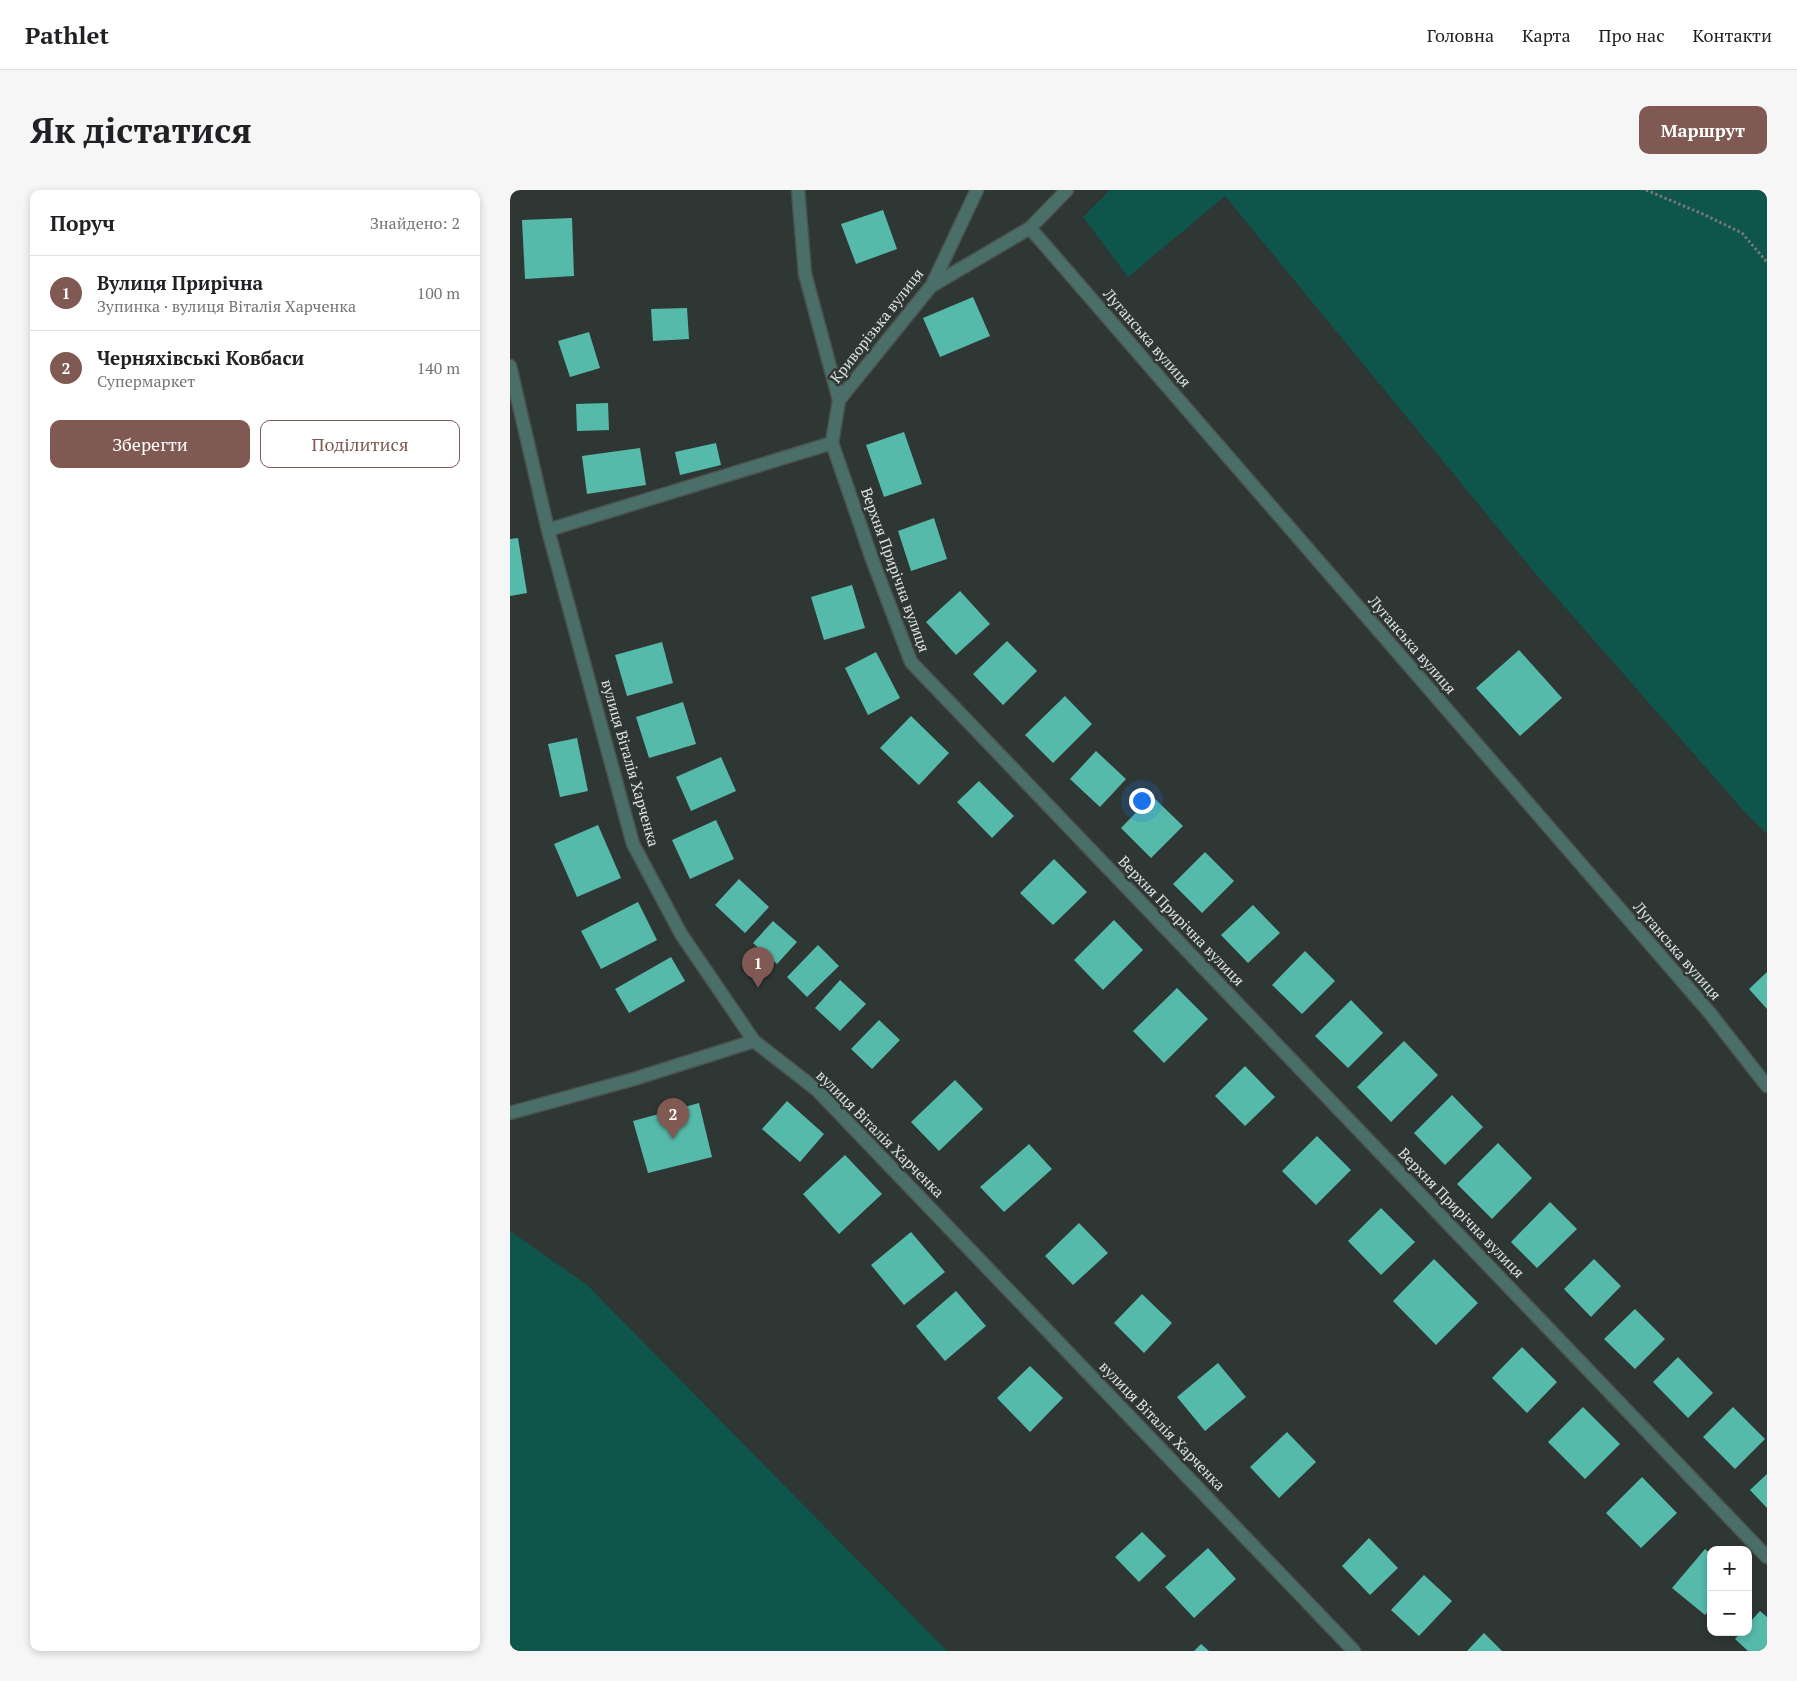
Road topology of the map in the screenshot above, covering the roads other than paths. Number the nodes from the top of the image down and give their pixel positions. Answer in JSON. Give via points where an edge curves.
{"nodes":[{"id":1,"x":798,"y":190,"type":"edge"},
{"id":2,"x":977,"y":190,"type":"edge"},
{"id":3,"x":1067,"y":190,"type":"edge"},
{"id":4,"x":1030,"y":228,"type":"junction"},
{"id":5,"x":932,"y":285,"type":"junction"},
{"id":6,"x":510,"y":366,"type":"edge"},
{"id":7,"x":840,"y":400,"type":"junction"},
{"id":8,"x":832,"y":443,"type":"junction"},
{"id":9,"x":548,"y":530,"type":"junction"},
{"id":10,"x":754,"y":1041,"type":"junction"},
{"id":11,"x":1767,"y":1086,"type":"edge"},
{"id":12,"x":510,"y":1112,"type":"edge"},
{"id":13,"x":1767,"y":1557,"type":"edge"},
{"id":14,"x":1354,"y":1651,"type":"edge"}],
"edges":[{"from":1,"to":7,"type":"street","name":"Верхня Прирічна вулиця","via":[[805,274]]},
{"from":2,"to":5,"type":"street","name":"Криворізька вулиця"},
{"from":3,"to":4,"type":"street"},
{"from":4,"to":5,"type":"street"},
{"from":4,"to":11,"type":"street","name":"Луганська вулиця","via":[[1709,1012]]},
{"from":5,"to":7,"type":"street","name":"Криворізька вулиця"},
{"from":6,"to":9,"type":"street","name":"вулиця Віталія Харченка"},
{"from":7,"to":8,"type":"street","name":"Верхня Прирічна вулиця"},
{"from":8,"to":9,"type":"street"},
{"from":8,"to":13,"type":"street","name":"Верхня Прирічна вулиця","via":[[911,662]]},
{"from":9,"to":10,"type":"street","name":"вулиця Віталія Харченка","via":[[633,844],[681,934]]},
{"from":10,"to":12,"type":"street","via":[[634,1079]]},
{"from":10,"to":14,"type":"street","name":"вулиця Віталія Харченка","via":[[817,1090]]}]}
